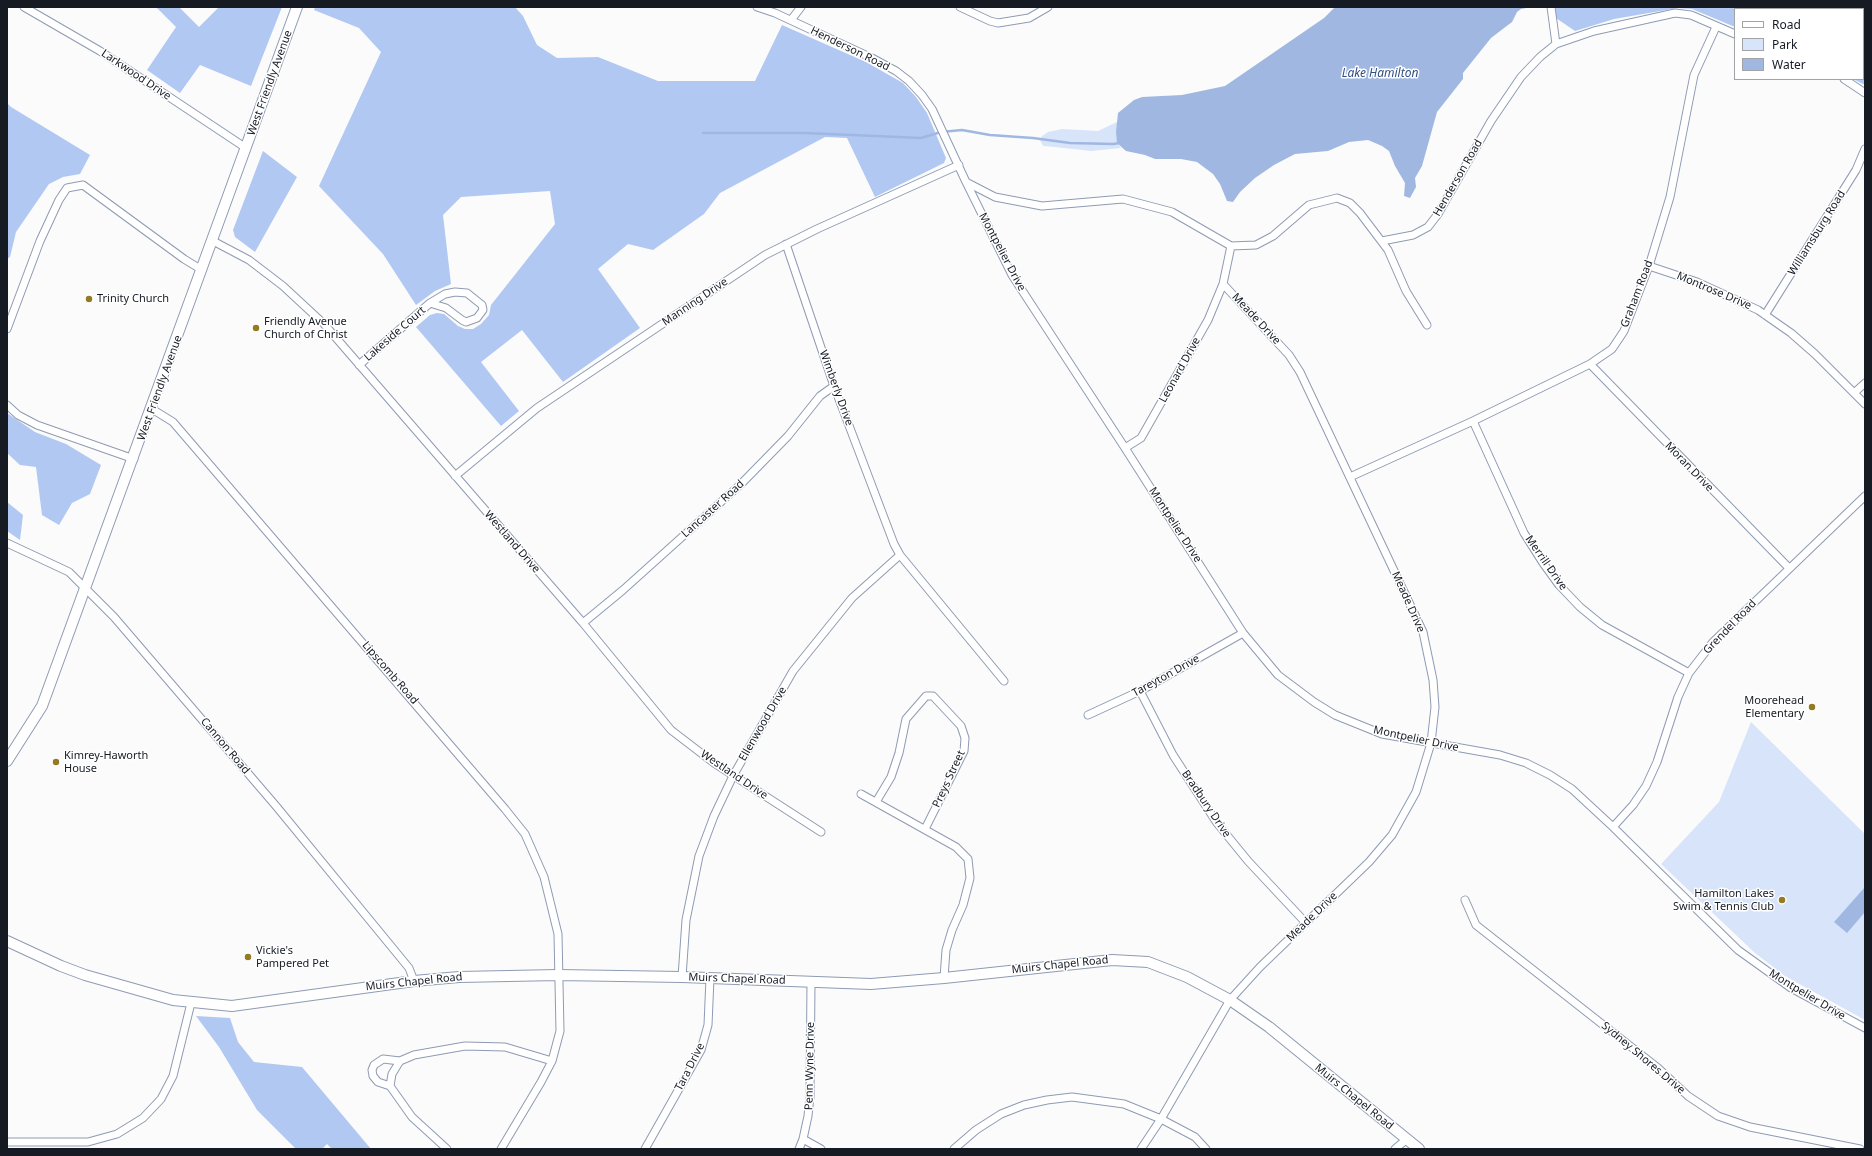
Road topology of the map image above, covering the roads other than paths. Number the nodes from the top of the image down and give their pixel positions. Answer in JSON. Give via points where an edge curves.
{"nodes":[{"id":1,"x":24,"y":7,"type":"edge"},
{"id":2,"x":297,"y":7,"type":"edge"},
{"id":3,"x":757,"y":7,"type":"edge"},
{"id":4,"x":801,"y":7,"type":"edge"},
{"id":5,"x":960,"y":7,"type":"edge"},
{"id":6,"x":1048,"y":7,"type":"edge"},
{"id":7,"x":1551,"y":7,"type":"edge"},
{"id":8,"x":791,"y":20,"type":"junction"},
{"id":9,"x":1716,"y":27,"type":"junction"},
{"id":10,"x":1734,"y":34,"type":"edge"},
{"id":11,"x":1556,"y":44,"type":"junction"},
{"id":12,"x":1846,"y":80,"type":"edge"},
{"id":13,"x":1865,"y":93,"type":"edge"},
{"id":14,"x":246,"y":148,"type":"junction"},
{"id":15,"x":1865,"y":149,"type":"edge"},
{"id":16,"x":959,"y":165,"type":"junction"},
{"id":17,"x":966,"y":182,"type":"junction"},
{"id":18,"x":213,"y":241,"type":"junction"},
{"id":19,"x":1382,"y":241,"type":"junction"},
{"id":20,"x":786,"y":244,"type":"junction"},
{"id":21,"x":1230,"y":246,"type":"junction"},
{"id":22,"x":1649,"y":266,"type":"junction"},
{"id":23,"x":202,"y":270,"type":"junction"},
{"id":24,"x":1223,"y":284,"type":"junction"},
{"id":25,"x":430,"y":304,"type":"junction"},
{"id":26,"x":1765,"y":315,"type":"junction"},
{"id":27,"x":1427,"y":325,"type":"dead end"},
{"id":28,"x":7,"y":329,"type":"edge"},
{"id":29,"x":1590,"y":364,"type":"junction"},
{"id":30,"x":359,"y":365,"type":"junction"},
{"id":31,"x":1865,"y":383,"type":"edge"},
{"id":32,"x":834,"y":386,"type":"junction"},
{"id":33,"x":1854,"y":393,"type":"junction"},
{"id":34,"x":1865,"y":404,"type":"edge"},
{"id":35,"x":7,"y":405,"type":"edge"},
{"id":36,"x":152,"y":409,"type":"junction"},
{"id":37,"x":1473,"y":421,"type":"junction"},
{"id":38,"x":1125,"y":448,"type":"junction"},
{"id":39,"x":134,"y":459,"type":"junction"},
{"id":40,"x":455,"y":476,"type":"junction"},
{"id":41,"x":1350,"y":477,"type":"junction"},
{"id":42,"x":1865,"y":496,"type":"edge"},
{"id":43,"x":7,"y":543,"type":"edge"},
{"id":44,"x":900,"y":554,"type":"junction"},
{"id":45,"x":1789,"y":568,"type":"junction"},
{"id":46,"x":85,"y":590,"type":"junction"},
{"id":47,"x":583,"y":623,"type":"junction"},
{"id":48,"x":1244,"y":633,"type":"junction"},
{"id":49,"x":1689,"y":673,"type":"junction"},
{"id":50,"x":1004,"y":681,"type":"dead end"},
{"id":51,"x":1140,"y":691,"type":"junction"},
{"id":52,"x":1088,"y":715,"type":"dead end"},
{"id":53,"x":1431,"y":743,"type":"junction"},
{"id":54,"x":7,"y":761,"type":"edge"},
{"id":55,"x":733,"y":776,"type":"junction"},
{"id":56,"x":861,"y":794,"type":"dead end"},
{"id":57,"x":876,"y":802,"type":"junction"},
{"id":58,"x":1613,"y":827,"type":"junction"},
{"id":59,"x":925,"y":830,"type":"junction"},
{"id":60,"x":821,"y":832,"type":"dead end"},
{"id":61,"x":1465,"y":900,"type":"dead end"},
{"id":62,"x":1306,"y":923,"type":"junction"},
{"id":63,"x":7,"y":941,"type":"edge"},
{"id":64,"x":558,"y":975,"type":"junction"},
{"id":65,"x":682,"y":977,"type":"junction"},
{"id":66,"x":710,"y":978,"type":"junction"},
{"id":67,"x":944,"y":978,"type":"junction"},
{"id":68,"x":414,"y":981,"type":"junction"},
{"id":69,"x":811,"y":982,"type":"junction"},
{"id":70,"x":1230,"y":1000,"type":"junction"},
{"id":71,"x":191,"y":1003,"type":"junction"},
{"id":72,"x":1865,"y":1028,"type":"edge"},
{"id":73,"x":400,"y":1061,"type":"junction"},
{"id":74,"x":552,"y":1061,"type":"junction"},
{"id":75,"x":390,"y":1086,"type":"junction"},
{"id":76,"x":1162,"y":1119,"type":"junction"},
{"id":77,"x":804,"y":1139,"type":"junction"},
{"id":78,"x":1407,"y":1139,"type":"junction"},
{"id":79,"x":7,"y":1142,"type":"edge"},
{"id":80,"x":448,"y":1149,"type":"edge"},
{"id":81,"x":501,"y":1149,"type":"edge"},
{"id":82,"x":645,"y":1149,"type":"edge"},
{"id":83,"x":799,"y":1149,"type":"edge"},
{"id":84,"x":821,"y":1149,"type":"edge"},
{"id":85,"x":954,"y":1149,"type":"edge"},
{"id":86,"x":1141,"y":1149,"type":"edge"},
{"id":87,"x":1206,"y":1149,"type":"edge"},
{"id":88,"x":1396,"y":1149,"type":"edge"},
{"id":89,"x":1419,"y":1149,"type":"edge"},
{"id":90,"x":1860,"y":1149,"type":"edge"}],
"edges":[{"from":1,"to":14,"type":"street","name":"Larkwood Drive","via":[[100,51]]},
{"from":2,"to":14,"type":"main road","name":"West Friendly Avenue"},
{"from":3,"to":8,"type":"street","name":"Henderson Road"},
{"from":4,"to":8,"type":"street"},
{"from":5,"to":6,"type":"street","via":[[998,23],[1029,18]]},
{"from":7,"to":11,"type":"street"},
{"from":8,"to":16,"type":"street","name":"Henderson Road","via":[[872,58],[909,81],[932,109]]},
{"from":9,"to":10,"type":"street","name":"Henderson Road"},
{"from":9,"to":11,"type":"street","name":"Henderson Road","via":[[1691,15],[1675,14],[1594,31]]},
{"from":9,"to":22,"type":"street","name":"Graham Road","via":[[1694,75],[1670,198]]},
{"from":11,"to":19,"type":"street","name":"Henderson Road","via":[[1521,77],[1491,121],[1428,227],[1413,236]]},
{"from":12,"to":13,"type":"street"},
{"from":14,"to":18,"type":"main road","name":"West Friendly Avenue"},
{"from":15,"to":26,"type":"street","name":"Williamsburg Road","via":[[1856,170]]},
{"from":16,"to":17,"type":"street","name":"Henderson Road"},
{"from":16,"to":20,"type":"street","name":"Manning Drive"},
{"from":17,"to":21,"type":"street","via":[[995,197],[1042,206],[1124,199],[1148,204],[1172,212]]},
{"from":17,"to":38,"type":"street","name":"Montpelier Drive","via":[[1012,276]]},
{"from":18,"to":23,"type":"main road","name":"West Friendly Avenue"},
{"from":18,"to":30,"type":"street","name":"Westland Drive","via":[[249,260],[283,286],[324,324]]},
{"from":19,"to":21,"type":"street","via":[[1350,203],[1337,198],[1309,205],[1273,236],[1256,245]]},
{"from":19,"to":27,"type":"street","via":[[1406,291]]},
{"from":20,"to":32,"type":"street","name":"Wimberly Drive"},
{"from":20,"to":40,"type":"street","name":"Manning Drive","via":[[765,255],[538,408]]},
{"from":21,"to":24,"type":"street","name":"Meade Drive"},
{"from":22,"to":26,"type":"street","name":"Montrose Drive","via":[[1736,298]]},
{"from":22,"to":29,"type":"street","name":"Graham Road","via":[[1624,330],[1612,349]]},
{"from":23,"to":28,"type":"street","via":[[83,185],[67,188],[40,241]]},
{"from":23,"to":36,"type":"main road","name":"West Friendly Avenue"},
{"from":24,"to":38,"type":"street","name":"Leonard Drive","via":[[1208,320],[1148,426],[1140,438]]},
{"from":24,"to":41,"type":"street","name":"Meade Drive","via":[[1289,355],[1300,372]]},
{"from":25,"to":25,"type":"street","name":"Lakeside Court","via":[[445,294],[461,292],[473,297],[482,305],[483,310],[477,318],[466,322],[446,308]]},
{"from":25,"to":30,"type":"street","name":"Lakeside Court"},
{"from":26,"to":33,"type":"street","name":"Montrose Drive","via":[[1815,354]]},
{"from":29,"to":37,"type":"street","name":"Graham Road"},
{"from":29,"to":45,"type":"street","name":"Moran Drive"},
{"from":30,"to":40,"type":"street","name":"Westland Drive"},
{"from":31,"to":33,"type":"street"},
{"from":32,"to":44,"type":"street","name":"Wimberly Drive"},
{"from":32,"to":47,"type":"street","name":"Lancaster Road","via":[[820,396],[788,436],[741,484]]},
{"from":33,"to":34,"type":"street","name":"Montrose Drive"},
{"from":35,"to":39,"type":"street","via":[[18,415],[37,425]]},
{"from":36,"to":39,"type":"main road","name":"West Friendly Avenue"},
{"from":36,"to":64,"type":"street","name":"Lipscomb Road","via":[[173,422],[525,834],[544,877],[555,916],[558,934]]},
{"from":37,"to":41,"type":"street","name":"Graham Road"},
{"from":37,"to":49,"type":"street","name":"Merrill Drive","via":[[1524,533],[1559,585],[1602,625]]},
{"from":38,"to":48,"type":"street","name":"Montpelier Drive"},
{"from":39,"to":46,"type":"main road","name":"West Friendly Avenue"},
{"from":40,"to":47,"type":"street","name":"Westland Drive"},
{"from":41,"to":53,"type":"street","name":"Meade Drive","via":[[1423,632],[1433,680],[1435,707]]},
{"from":42,"to":45,"type":"street","name":"Grendel Road"},
{"from":43,"to":46,"type":"street","name":"Cannon Road","via":[[69,572]]},
{"from":44,"to":50,"type":"street"},
{"from":44,"to":55,"type":"street","name":"Ellenwood Drive","via":[[852,598],[793,671]]},
{"from":45,"to":49,"type":"street","name":"Grendel Road","via":[[1713,642]]},
{"from":46,"to":54,"type":"main road","name":"West Friendly Avenue","via":[[42,706]]},
{"from":46,"to":68,"type":"street","name":"Cannon Road","via":[[114,617],[276,806],[409,968]]},
{"from":47,"to":55,"type":"street","name":"Westland Drive","via":[[671,730]]},
{"from":48,"to":51,"type":"street","name":"Tareyton Drive"},
{"from":48,"to":53,"type":"street","name":"Montpelier Drive","via":[[1278,674],[1335,715],[1382,734]]},
{"from":49,"to":58,"type":"street","name":"Grendel Road","via":[[1646,786]]},
{"from":51,"to":52,"type":"street","name":"Tareyton Drive"},
{"from":51,"to":62,"type":"street","name":"Bradbury Drive","via":[[1173,755],[1217,823],[1248,861]]},
{"from":53,"to":58,"type":"street","name":"Montpelier Drive","via":[[1500,755],[1526,763],[1572,789]]},
{"from":53,"to":62,"type":"street","name":"Meade Drive","via":[[1416,792],[1392,834],[1369,862]]},
{"from":55,"to":60,"type":"street","name":"Westland Drive"},
{"from":55,"to":65,"type":"street","name":"Ellenwood Drive","via":[[699,856],[686,920]]},
{"from":56,"to":57,"type":"street"},
{"from":57,"to":59,"type":"street"},
{"from":57,"to":59,"type":"street","name":"Preys Street","via":[[890,777],[899,753],[906,719],[926,696],[933,696],[961,726],[965,744]]},
{"from":58,"to":72,"type":"street","name":"Montpelier Drive","via":[[1738,950],[1791,988]]},
{"from":59,"to":67,"type":"street","via":[[956,847],[968,859],[970,878],[946,950]]},
{"from":61,"to":90,"type":"street","name":"Sydney Shores Drive","via":[[1476,925],[1658,1068],[1688,1096],[1718,1116],[1750,1127]]},
{"from":62,"to":70,"type":"street","name":"Meade Drive"},
{"from":63,"to":71,"type":"main road","name":"Muirs Chapel Road","via":[[85,975]]},
{"from":64,"to":65,"type":"main road","name":"Muirs Chapel Road"},
{"from":64,"to":68,"type":"main road","name":"Muirs Chapel Road","via":[[459,977]]},
{"from":64,"to":74,"type":"street","name":"Lipscomb Road","via":[[560,1032]]},
{"from":65,"to":66,"type":"main road","name":"Muirs Chapel Road"},
{"from":66,"to":69,"type":"main road","name":"Muirs Chapel Road"},
{"from":66,"to":82,"type":"street","name":"Tara Drive","via":[[708,1025],[701,1050]]},
{"from":67,"to":69,"type":"main road","name":"Muirs Chapel Road","via":[[871,984]]},
{"from":67,"to":70,"type":"main road","name":"Muirs Chapel Road","via":[[1128,960],[1148,962],[1166,968]]},
{"from":68,"to":71,"type":"main road","name":"Muirs Chapel Road","via":[[232,1006]]},
{"from":69,"to":77,"type":"street","name":"Penn Wyne Drive","via":[[810,1096]]},
{"from":70,"to":76,"type":"street","name":"Meade Drive"},
{"from":70,"to":78,"type":"main road","name":"Muirs Chapel Road","via":[[1269,1028]]},
{"from":71,"to":79,"type":"street","via":[[173,1076],[161,1099],[143,1118],[117,1134],[88,1142]]},
{"from":73,"to":74,"type":"street","via":[[414,1055],[465,1046],[505,1047]]},
{"from":73,"to":75,"type":"street","via":[[392,1074]]},
{"from":73,"to":75,"type":"street","via":[[383,1059],[374,1065],[372,1070],[378,1082]]},
{"from":74,"to":81,"type":"street","name":"Lipscomb Road"},
{"from":75,"to":80,"type":"street","via":[[412,1117]]},
{"from":76,"to":85,"type":"street","via":[[1124,1104],[1072,1097],[1047,1100],[1001,1114],[976,1130]]},
{"from":76,"to":86,"type":"street","name":"Meade Drive"},
{"from":76,"to":87,"type":"street","via":[[1195,1137]]},
{"from":77,"to":83,"type":"street","name":"Penn Wyne Drive"},
{"from":77,"to":84,"type":"street"},
{"from":78,"to":88,"type":"street"},
{"from":78,"to":89,"type":"main road","name":"Muirs Chapel Road"}]}
